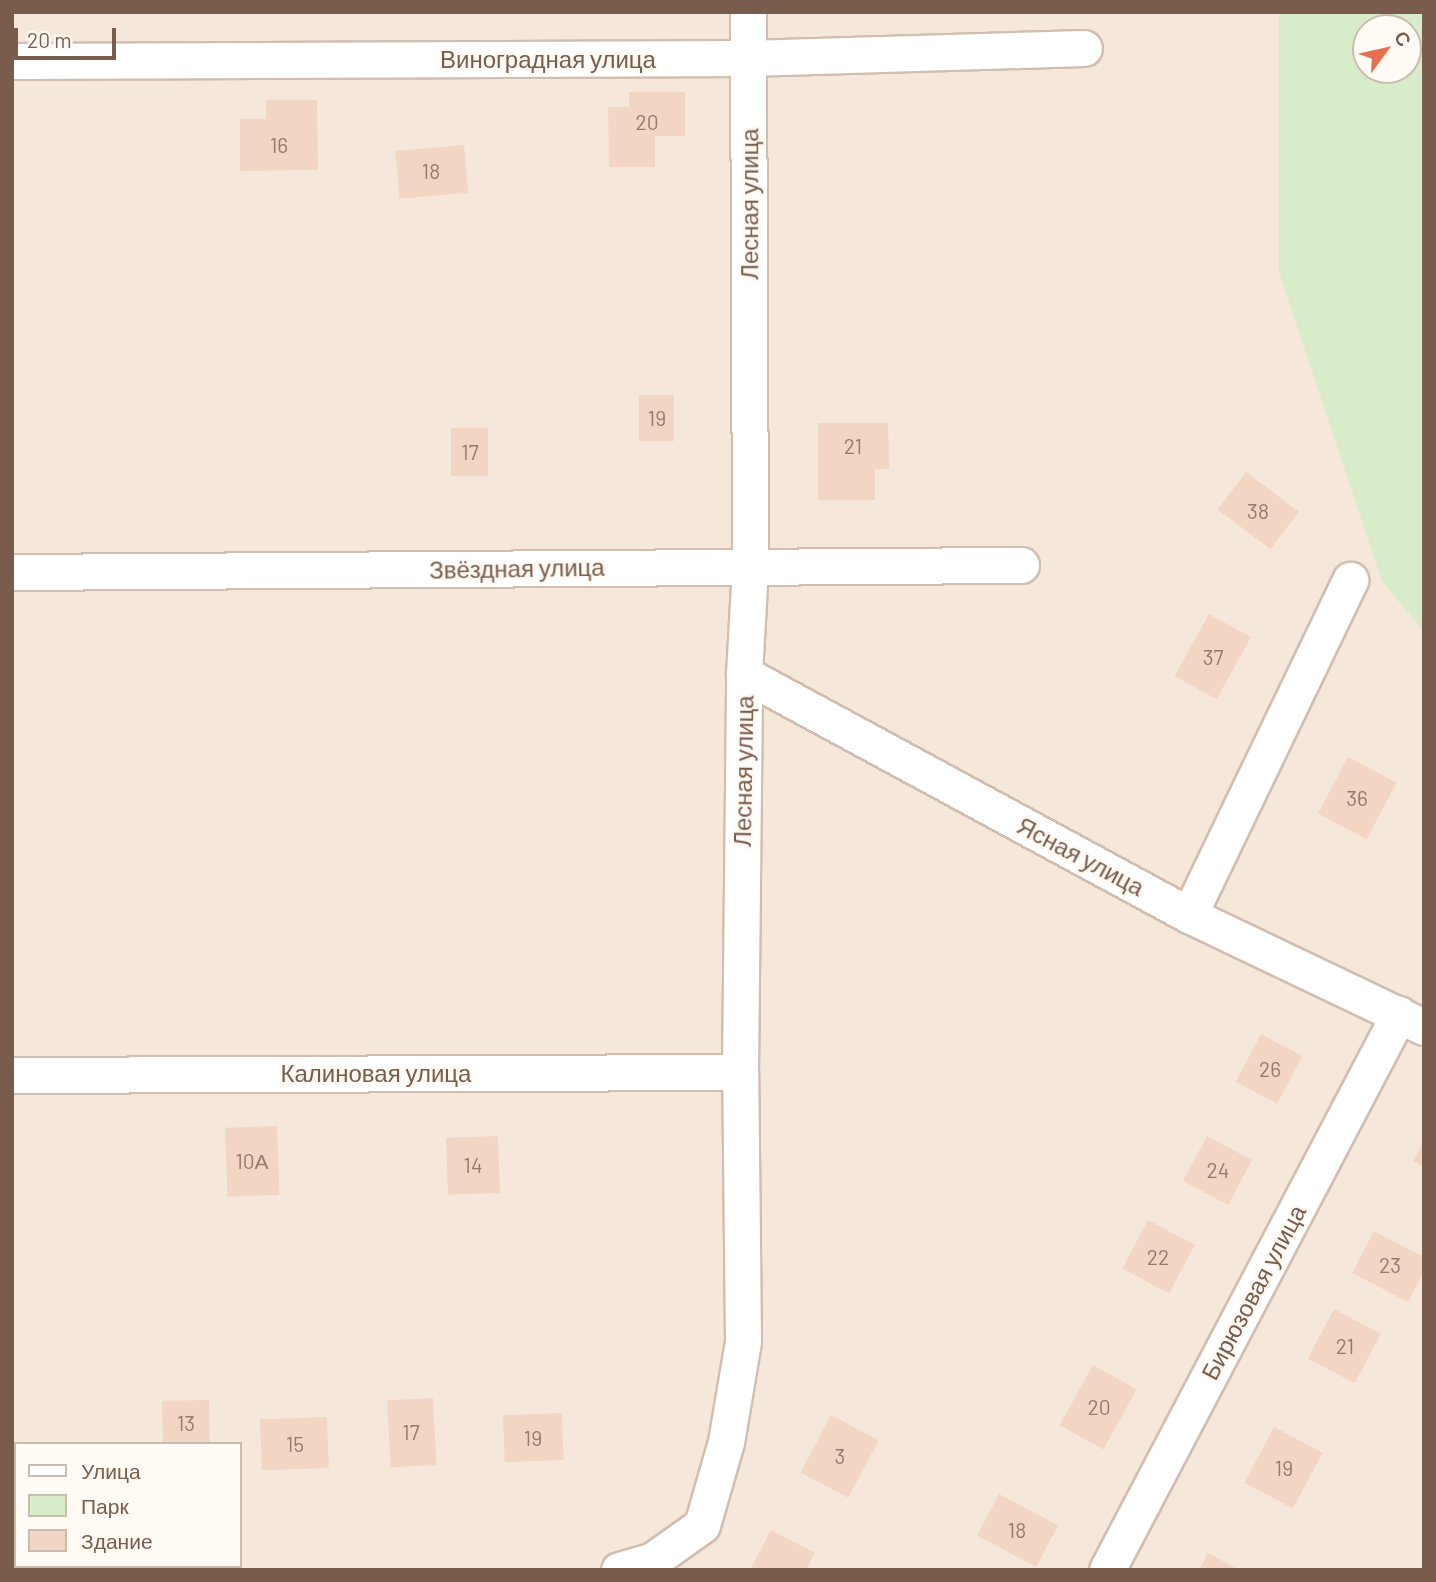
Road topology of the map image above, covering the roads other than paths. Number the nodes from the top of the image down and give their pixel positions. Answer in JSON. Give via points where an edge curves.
{"nodes":[{"id":1,"x":748,"y":12,"type":"edge"},
{"id":2,"x":1084,"y":48,"type":"dead end"},
{"id":3,"x":748,"y":58,"type":"junction"},
{"id":4,"x":12,"y":61,"type":"edge"},
{"id":5,"x":1021,"y":565,"type":"dead end"},
{"id":6,"x":750,"y":566,"type":"junction"},
{"id":7,"x":12,"y":572,"type":"edge"},
{"id":8,"x":1350,"y":580,"type":"dead end"},
{"id":9,"x":744,"y":674,"type":"junction"},
{"id":10,"x":1189,"y":915,"type":"junction"},
{"id":11,"x":1411,"y":1021,"type":"edge"},
{"id":12,"x":740,"y":1072,"type":"junction"},
{"id":13,"x":12,"y":1075,"type":"edge"},
{"id":14,"x":687,"y":1544,"type":"edge"},
{"id":15,"x":620,"y":1570,"type":"edge"},
{"id":16,"x":1107,"y":1570,"type":"edge"}],
"edges":[{"from":1,"to":3,"type":"street","name":"Лесная улица"},
{"from":2,"to":3,"type":"street","name":"Виноградная улица"},
{"from":3,"to":4,"type":"street","name":"Виноградная улица"},
{"from":3,"to":6,"type":"street","name":"Лесная улица"},
{"from":5,"to":6,"type":"street","name":"Звёздная улица"},
{"from":6,"to":7,"type":"street","name":"Звёздная улица"},
{"from":6,"to":9,"type":"street","name":"Лесная улица"},
{"from":8,"to":10,"type":"street"},
{"from":9,"to":10,"type":"street","name":"Ясная улица"},
{"from":9,"to":12,"type":"street","name":"Лесная улица"},
{"from":10,"to":11,"type":"street","name":"Ясная улица"},
{"from":11,"to":16,"type":"street","name":"Бирюзовая улица"},
{"from":12,"to":13,"type":"street","name":"Калиновая улица"},
{"from":12,"to":14,"type":"street","name":"Лесная улица","via":[[743,1341],[726,1442]]},
{"from":14,"to":15,"type":"street"}]}
